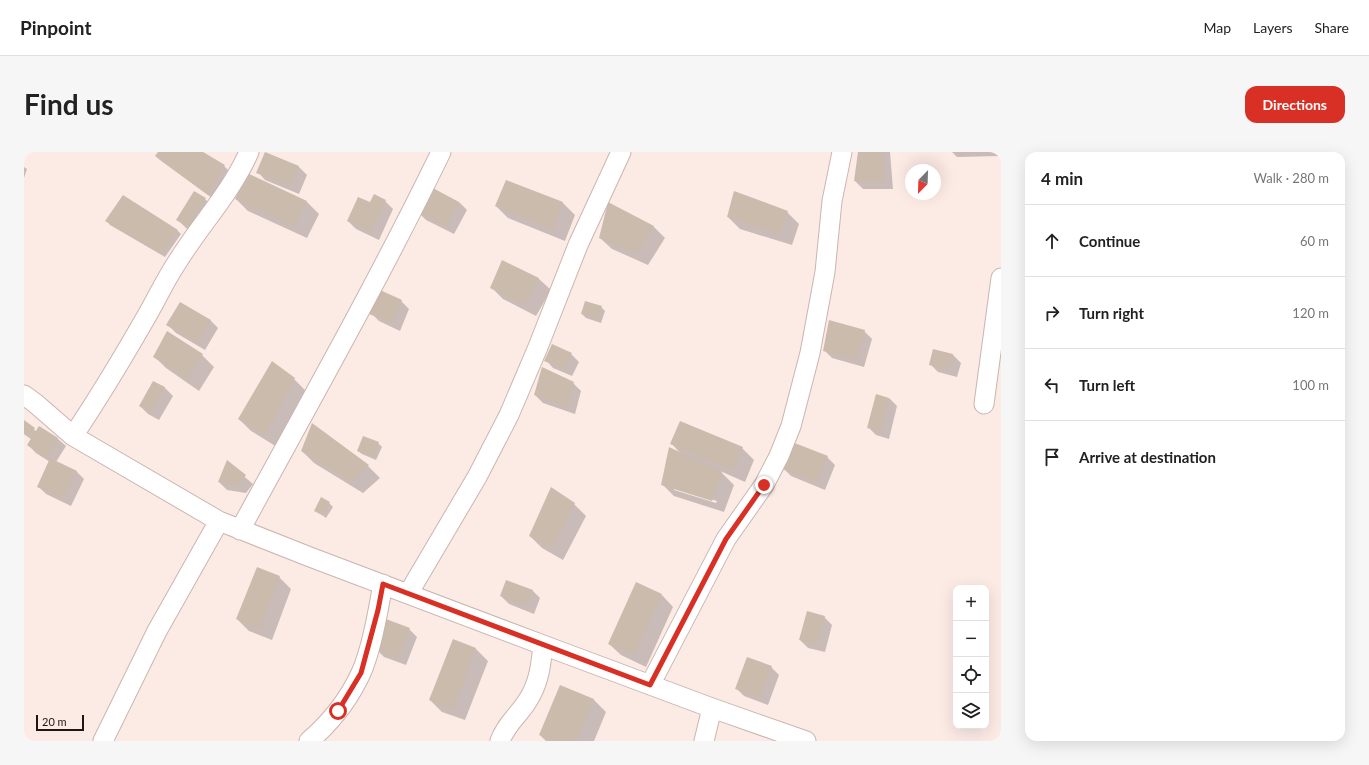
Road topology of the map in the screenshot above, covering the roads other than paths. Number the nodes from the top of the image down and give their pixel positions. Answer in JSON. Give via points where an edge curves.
{"nodes":[{"id":1,"x":249,"y":152,"type":"edge"},
{"id":2,"x":441,"y":152,"type":"edge"},
{"id":3,"x":621,"y":152,"type":"edge"},
{"id":4,"x":842,"y":152,"type":"edge"},
{"id":5,"x":1001,"y":278,"type":"edge"},
{"id":6,"x":24,"y":395,"type":"edge"},
{"id":7,"x":984,"y":404,"type":"dead end"},
{"id":8,"x":73,"y":436,"type":"junction"},
{"id":9,"x":220,"y":521,"type":"junction"},
{"id":10,"x":240,"y":530,"type":"junction"},
{"id":11,"x":383,"y":584,"type":"junction"},
{"id":12,"x":408,"y":594,"type":"junction"},
{"id":13,"x":543,"y":645,"type":"junction"},
{"id":14,"x":650,"y":685,"type":"junction"},
{"id":15,"x":712,"y":708,"type":"junction"},
{"id":16,"x":103,"y":741,"type":"edge"},
{"id":17,"x":309,"y":741,"type":"edge"},
{"id":18,"x":500,"y":741,"type":"edge"},
{"id":19,"x":704,"y":741,"type":"edge"},
{"id":20,"x":806,"y":741,"type":"edge"}],
"edges":[{"from":1,"to":8,"type":"street","via":[[226,193],[175,265],[115,371]]},
{"from":2,"to":10,"type":"street","via":[[374,283]]},
{"from":3,"to":12,"type":"street","via":[[578,245],[509,415],[477,477]]},
{"from":4,"to":14,"type":"street","via":[[832,201],[825,272],[810,353],[791,426],[764,485],[726,539]]},
{"from":5,"to":7,"type":"street"},
{"from":6,"to":8,"type":"street"},
{"from":8,"to":9,"type":"street"},
{"from":9,"to":10,"type":"street"},
{"from":9,"to":16,"type":"street","via":[[157,631]]},
{"from":10,"to":11,"type":"street"},
{"from":11,"to":12,"type":"street"},
{"from":11,"to":17,"type":"street","via":[[361,673],[338,711]]},
{"from":12,"to":13,"type":"street"},
{"from":13,"to":14,"type":"street"},
{"from":13,"to":18,"type":"street","via":[[537,683],[528,700],[506,727]]},
{"from":14,"to":15,"type":"street"},
{"from":15,"to":19,"type":"street"},
{"from":15,"to":20,"type":"street"}]}
